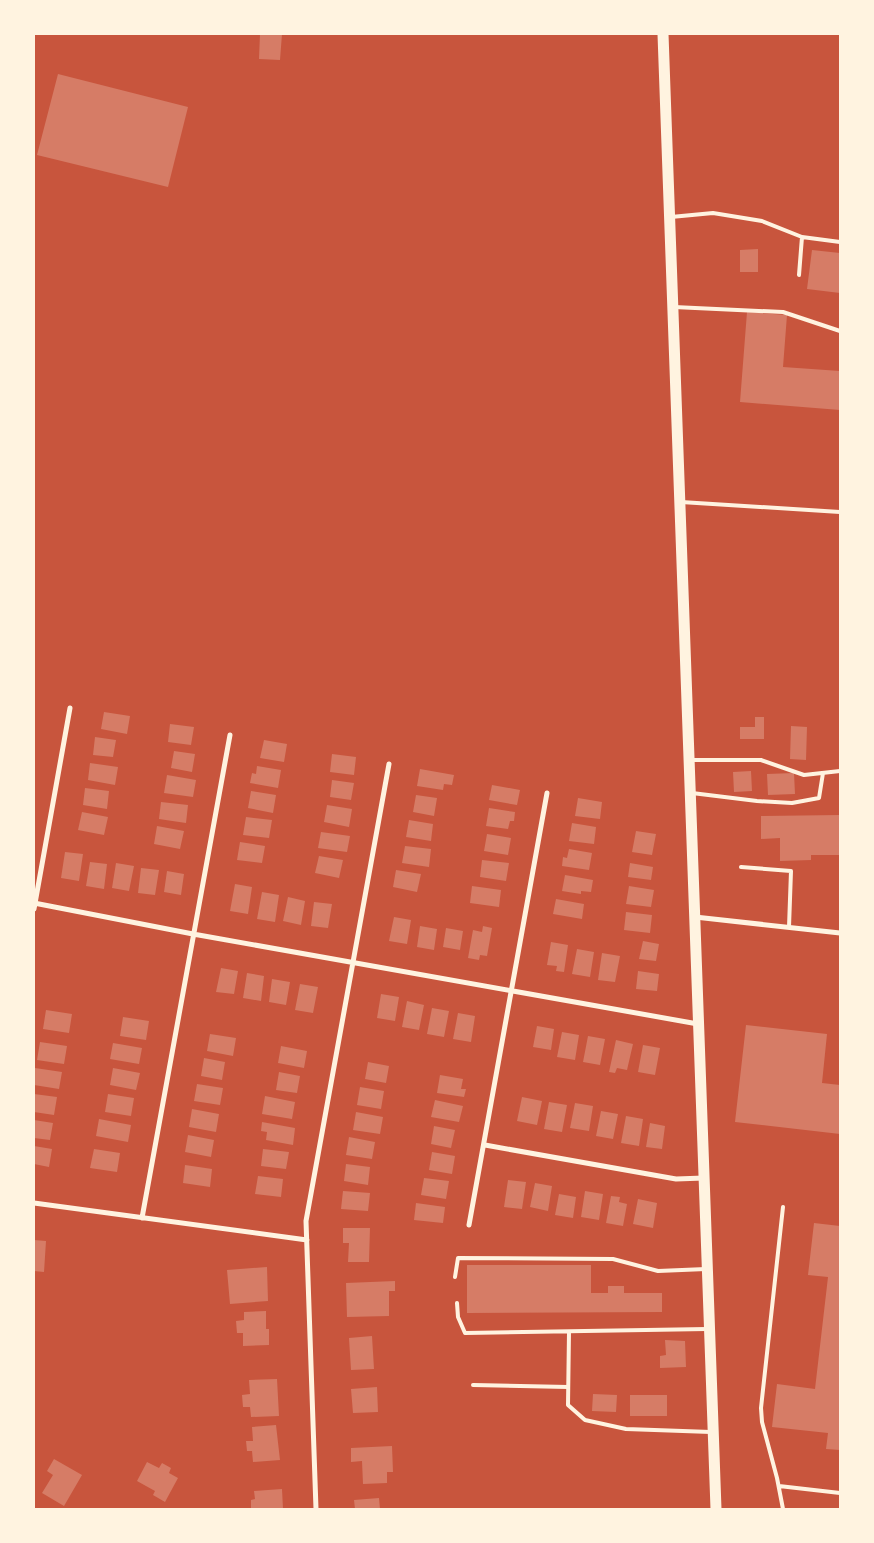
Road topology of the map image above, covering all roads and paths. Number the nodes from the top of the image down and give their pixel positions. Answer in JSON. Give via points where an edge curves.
{"nodes":[{"id":1,"x":663,"y":34,"type":"edge"},
{"id":2,"x":668,"y":217,"type":"junction"},
{"id":3,"x":802,"y":237,"type":"junction"},
{"id":4,"x":840,"y":242,"type":"edge"},
{"id":5,"x":799,"y":275,"type":"dead end"},
{"id":6,"x":672,"y":307,"type":"junction"},
{"id":7,"x":840,"y":330,"type":"edge"},
{"id":8,"x":679,"y":502,"type":"junction"},
{"id":9,"x":840,"y":512,"type":"edge"},
{"id":10,"x":70,"y":708,"type":"dead end"},
{"id":11,"x":230,"y":735,"type":"dead end"},
{"id":12,"x":689,"y":760,"type":"junction"},
{"id":13,"x":389,"y":764,"type":"dead end"},
{"id":14,"x":840,"y":771,"type":"edge"},
{"id":15,"x":823,"y":773,"type":"junction"},
{"id":16,"x":547,"y":793,"type":"dead end"},
{"id":17,"x":690,"y":793,"type":"junction"},
{"id":18,"x":741,"y":867,"type":"dead end"},
{"id":19,"x":34,"y":905,"type":"edge"},
{"id":20,"x":695,"y":917,"type":"junction"},
{"id":21,"x":789,"y":927,"type":"junction"},
{"id":22,"x":840,"y":933,"type":"edge"},
{"id":23,"x":193,"y":934,"type":"junction"},
{"id":24,"x":353,"y":963,"type":"junction"},
{"id":25,"x":511,"y":991,"type":"junction"},
{"id":26,"x":699,"y":1024,"type":"junction"},
{"id":27,"x":485,"y":1145,"type":"junction"},
{"id":28,"x":704,"y":1178,"type":"junction"},
{"id":29,"x":34,"y":1203,"type":"edge"},
{"id":30,"x":783,"y":1207,"type":"dead end"},
{"id":31,"x":142,"y":1218,"type":"junction"},
{"id":32,"x":469,"y":1225,"type":"dead end"},
{"id":33,"x":306,"y":1240,"type":"junction"},
{"id":34,"x":707,"y":1269,"type":"junction"},
{"id":35,"x":455,"y":1277,"type":"dead end"},
{"id":36,"x":457,"y":1303,"type":"dead end"},
{"id":37,"x":709,"y":1329,"type":"junction"},
{"id":38,"x":568,"y":1332,"type":"junction"},
{"id":39,"x":473,"y":1385,"type":"dead end"},
{"id":40,"x":568,"y":1387,"type":"junction"},
{"id":41,"x":713,"y":1433,"type":"junction"},
{"id":42,"x":779,"y":1486,"type":"junction"},
{"id":43,"x":840,"y":1494,"type":"edge"},
{"id":44,"x":316,"y":1509,"type":"edge"},
{"id":45,"x":716,"y":1509,"type":"edge"},
{"id":46,"x":783,"y":1509,"type":"edge"}],
"edges":[{"from":1,"to":2,"type":"main road"},
{"from":2,"to":3,"type":"lane","via":[[714,213],[762,221]]},
{"from":2,"to":6,"type":"main road"},
{"from":3,"to":4,"type":"lane"},
{"from":3,"to":5,"type":"lane"},
{"from":6,"to":7,"type":"lane","via":[[783,312]]},
{"from":6,"to":8,"type":"main road"},
{"from":8,"to":9,"type":"lane"},
{"from":8,"to":12,"type":"main road"},
{"from":10,"to":19,"type":"street"},
{"from":11,"to":23,"type":"street"},
{"from":12,"to":15,"type":"lane","via":[[761,760],[804,775]]},
{"from":12,"to":17,"type":"main road"},
{"from":13,"to":24,"type":"street"},
{"from":14,"to":15,"type":"lane"},
{"from":15,"to":17,"type":"lane","via":[[819,798],[792,803]]},
{"from":16,"to":25,"type":"street"},
{"from":17,"to":20,"type":"main road"},
{"from":18,"to":21,"type":"lane","via":[[790,871]]},
{"from":19,"to":23,"type":"street"},
{"from":20,"to":21,"type":"street"},
{"from":20,"to":26,"type":"main road"},
{"from":21,"to":22,"type":"street"},
{"from":23,"to":24,"type":"street"},
{"from":23,"to":31,"type":"street"},
{"from":24,"to":25,"type":"street"},
{"from":24,"to":33,"type":"street","via":[[306,1221]]},
{"from":25,"to":26,"type":"street"},
{"from":25,"to":27,"type":"street"},
{"from":26,"to":28,"type":"main road"},
{"from":27,"to":28,"type":"street","via":[[676,1179]]},
{"from":27,"to":32,"type":"street"},
{"from":28,"to":34,"type":"main road"},
{"from":29,"to":31,"type":"street"},
{"from":30,"to":42,"type":"lane","via":[[761,1408]]},
{"from":31,"to":33,"type":"street"},
{"from":33,"to":44,"type":"street"},
{"from":34,"to":35,"type":"lane","via":[[658,1271],[614,1258],[458,1258]]},
{"from":34,"to":37,"type":"main road"},
{"from":36,"to":38,"type":"lane","via":[[458,1317],[465,1333]]},
{"from":37,"to":38,"type":"lane"},
{"from":37,"to":41,"type":"main road"},
{"from":38,"to":40,"type":"lane"},
{"from":39,"to":40,"type":"lane"},
{"from":40,"to":41,"type":"lane","via":[[568,1405],[585,1420],[626,1429]]},
{"from":41,"to":45,"type":"main road"},
{"from":42,"to":43,"type":"lane"},
{"from":42,"to":46,"type":"lane"}]}
